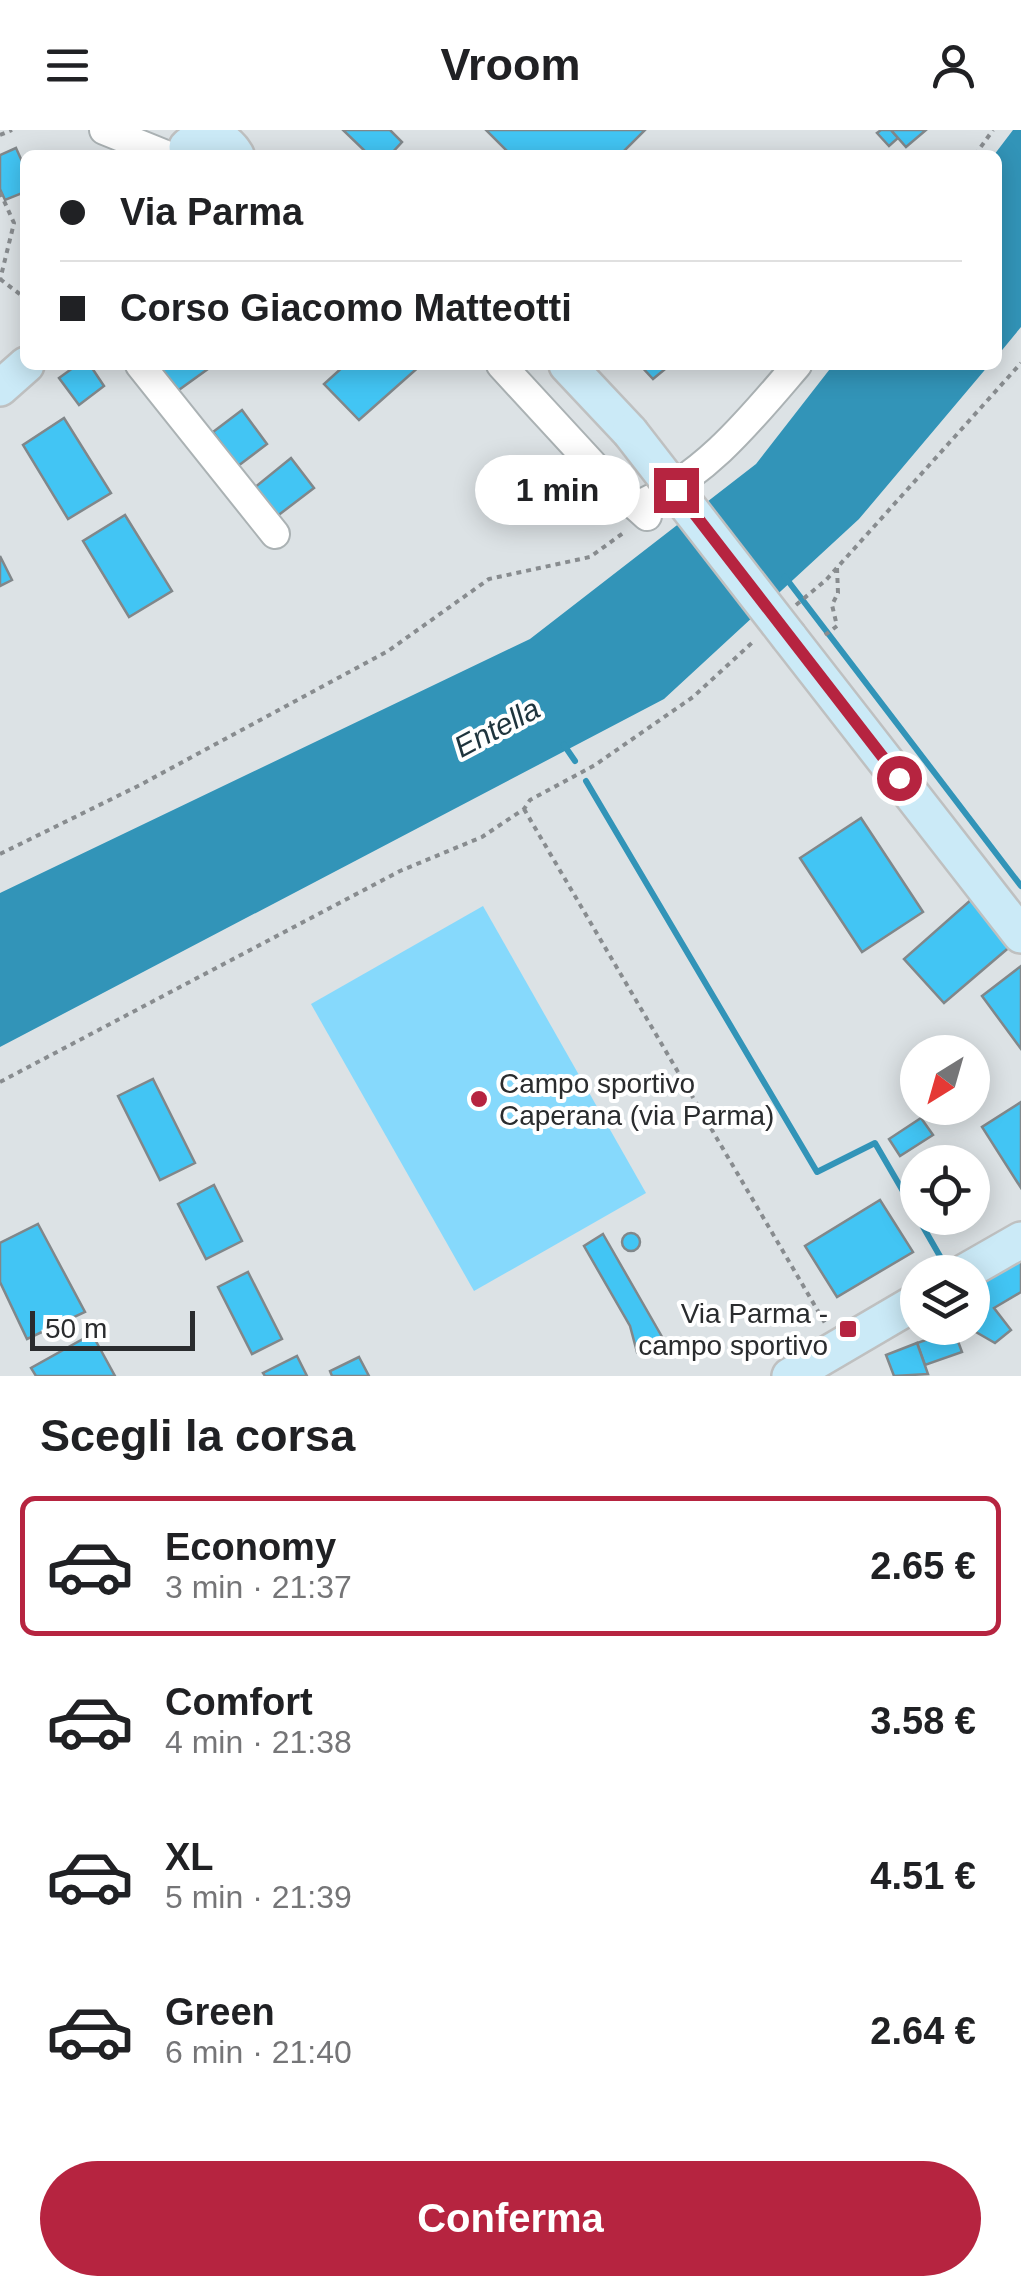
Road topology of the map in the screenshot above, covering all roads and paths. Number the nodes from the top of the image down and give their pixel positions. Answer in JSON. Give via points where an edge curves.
{"nodes":[{"id":1,"x":12,"y":130,"type":"edge"},
{"id":2,"x":104,"y":130,"type":"edge"},
{"id":3,"x":0,"y":136,"type":"edge"},
{"id":4,"x":199,"y":144,"type":"edge"},
{"id":5,"x":0,"y":192,"type":"edge"},
{"id":6,"x":0,"y":279,"type":"edge"},
{"id":7,"x":20,"y":294,"type":"edge"},
{"id":8,"x":1021,"y":363,"type":"edge"},
{"id":9,"x":20,"y":370,"type":"edge"},
{"id":10,"x":144,"y":370,"type":"edge"},
{"id":11,"x":506,"y":370,"type":"edge"},
{"id":12,"x":572,"y":370,"type":"edge"},
{"id":13,"x":794,"y":370,"type":"edge"},
{"id":14,"x":0,"y":388,"type":"edge"},
{"id":15,"x":642,"y":511,"type":"junction"},
{"id":16,"x":275,"y":534,"type":"dead end"},
{"id":17,"x":837,"y":566,"type":"junction"},
{"id":18,"x":784,"y":624,"type":"junction"},
{"id":19,"x":837,"y":626,"type":"dead end"},
{"id":20,"x":524,"y":809,"type":"junction"},
{"id":21,"x":0,"y":854,"type":"edge"},
{"id":22,"x":1021,"y":935,"type":"edge"},
{"id":23,"x":0,"y":1082,"type":"edge"},
{"id":24,"x":1021,"y":1240,"type":"edge"},
{"id":25,"x":990,"y":1258,"type":"edge"},
{"id":26,"x":900,"y":1312,"type":"edge"},
{"id":27,"x":839,"y":1348,"type":"junction"},
{"id":28,"x":790,"y":1376,"type":"edge"}],
"edges":[{"from":1,"to":3,"type":"path"},
{"from":2,"to":4,"type":"street"},
{"from":5,"to":6,"type":"path","via":[[14,223]]},
{"from":6,"to":7,"type":"path"},
{"from":8,"to":17,"type":"path"},
{"from":9,"to":14,"type":"main road"},
{"from":10,"to":16,"type":"street"},
{"from":11,"to":15,"type":"street"},
{"from":12,"to":18,"type":"main road","bridge":true},
{"from":13,"to":15,"type":"street","via":[[718,454]]},
{"from":15,"to":21,"type":"path","via":[[590,557],[489,580],[388,651]]},
{"from":17,"to":18,"type":"path"},
{"from":17,"to":19,"type":"path"},
{"from":18,"to":20,"type":"path","via":[[693,697]]},
{"from":18,"to":22,"type":"main road"},
{"from":20,"to":23,"type":"path","via":[[482,837],[400,871]]},
{"from":20,"to":27,"type":"path"},
{"from":24,"to":25,"type":"main road"},
{"from":26,"to":27,"type":"main road"},
{"from":27,"to":28,"type":"main road"}]}
